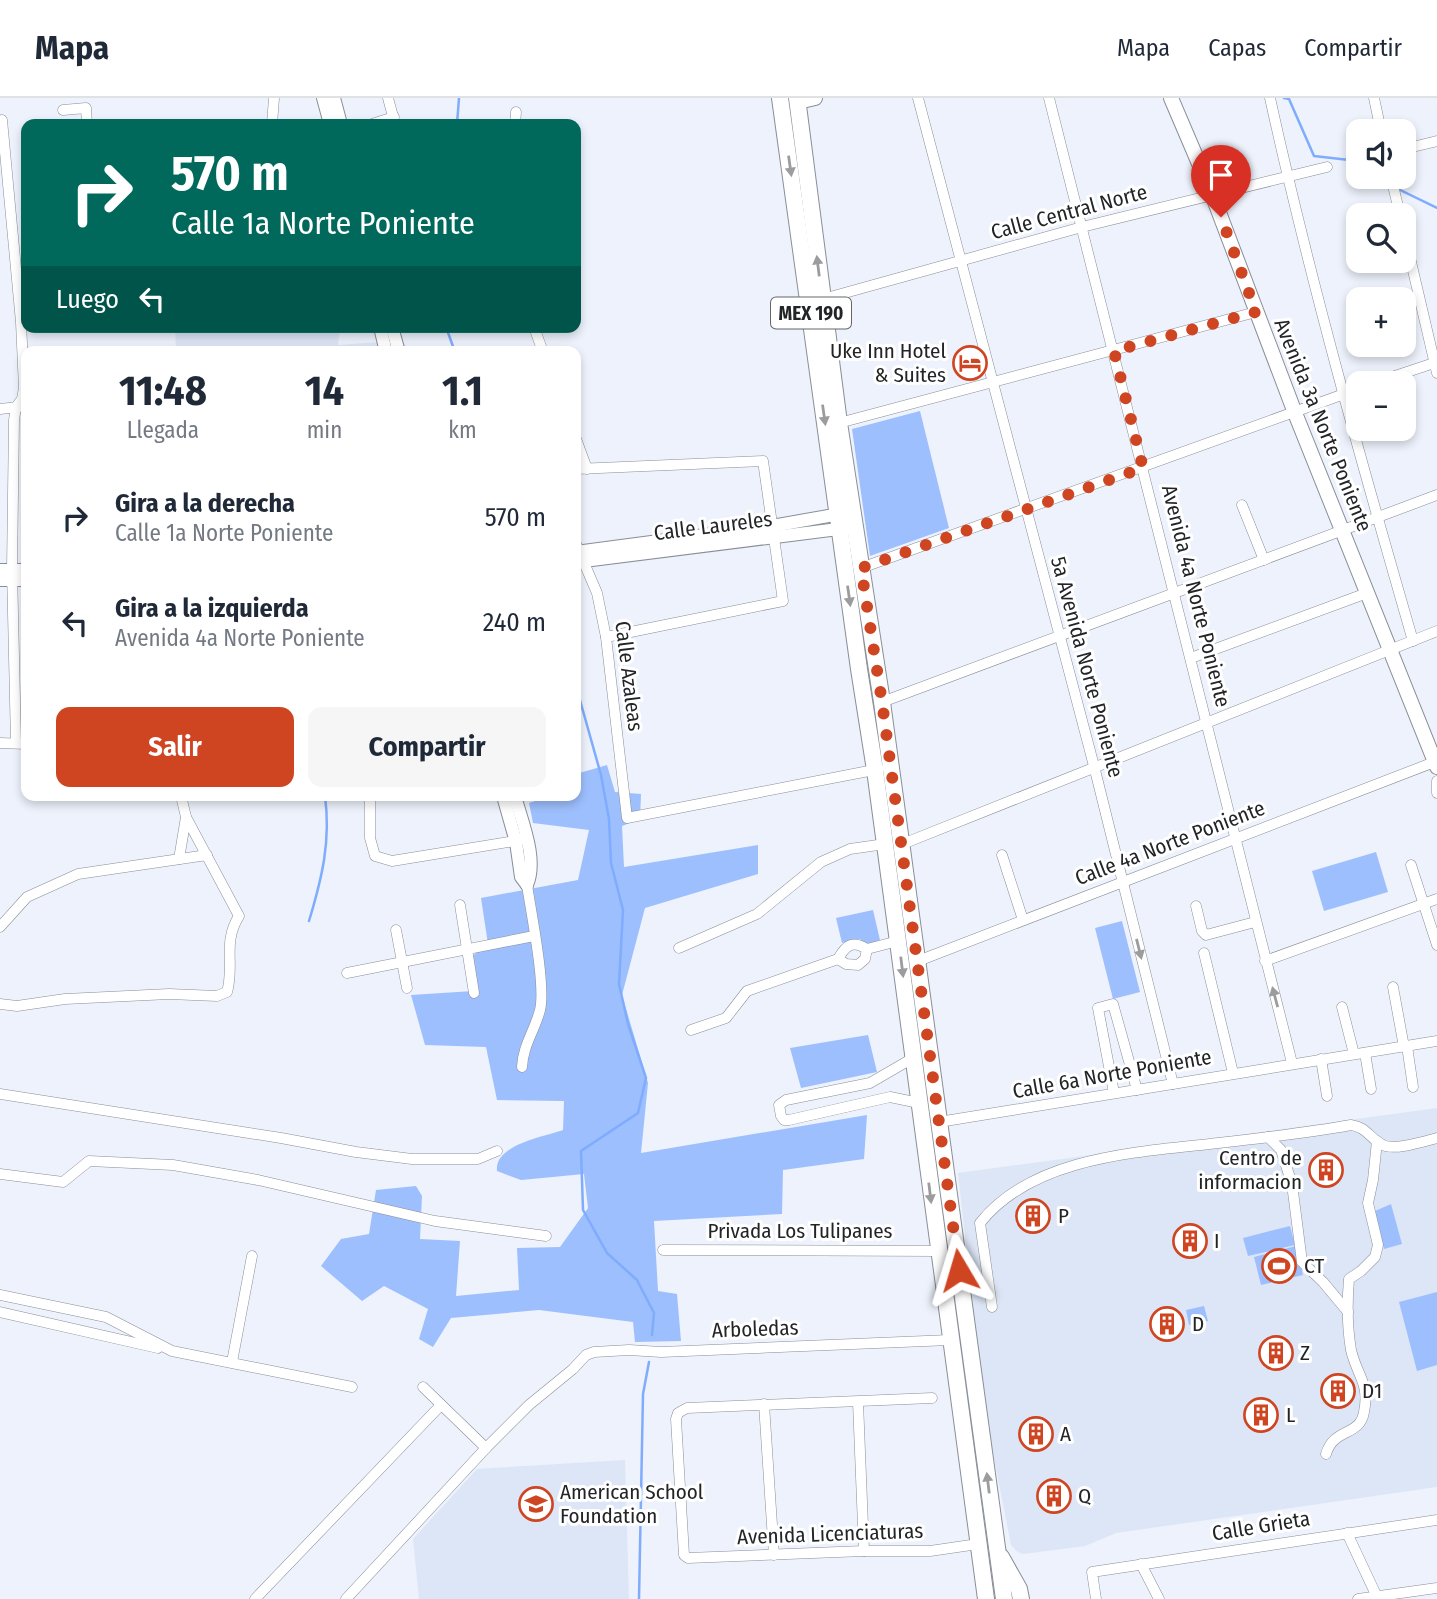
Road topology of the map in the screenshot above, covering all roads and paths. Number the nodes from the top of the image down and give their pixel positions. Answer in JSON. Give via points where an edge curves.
{"nodes":[{"id":1,"x":274,"y":98,"type":"edge"},
{"id":2,"x":323,"y":98,"type":"edge"},
{"id":3,"x":334,"y":98,"type":"edge"},
{"id":4,"x":388,"y":98,"type":"edge"},
{"id":5,"x":780,"y":98,"type":"edge"},
{"id":6,"x":918,"y":98,"type":"edge"},
{"id":7,"x":1049,"y":98,"type":"edge"},
{"id":8,"x":1171,"y":98,"type":"edge"},
{"id":9,"x":1269,"y":98,"type":"edge"},
{"id":10,"x":1374,"y":98,"type":"edge"},
{"id":11,"x":807,"y":99,"type":"edge"},
{"id":12,"x":63,"y":110,"type":"dead end"},
{"id":13,"x":516,"y":112,"type":"dead end"},
{"id":14,"x":87,"y":119,"type":"edge"},
{"id":15,"x":272,"y":119,"type":"edge"},
{"id":16,"x":333,"y":119,"type":"edge"},
{"id":17,"x":335,"y":119,"type":"edge"},
{"id":18,"x":393,"y":119,"type":"edge"},
{"id":19,"x":515,"y":119,"type":"edge"},
{"id":20,"x":1378,"y":119,"type":"edge"},
{"id":21,"x":2,"y":120,"type":"dead end"},
{"id":22,"x":1437,"y":141,"type":"edge"},
{"id":23,"x":1416,"y":146,"type":"edge"},
{"id":24,"x":1326,"y":167,"type":"dead end"},
{"id":25,"x":1287,"y":175,"type":"junction"},
{"id":26,"x":1212,"y":194,"type":"junction"},
{"id":27,"x":1082,"y":227,"type":"junction"},
{"id":28,"x":961,"y":262,"type":"junction"},
{"id":29,"x":1414,"y":273,"type":"edge"},
{"id":30,"x":21,"y":294,"type":"edge"},
{"id":31,"x":823,"y":299,"type":"junction"},
{"id":32,"x":1256,"y":312,"type":"junction"},
{"id":33,"x":1114,"y":351,"type":"junction"},
{"id":34,"x":1436,"y":366,"type":"edge"},
{"id":35,"x":1416,"y":371,"type":"edge"},
{"id":36,"x":993,"y":383,"type":"junction"},
{"id":37,"x":1345,"y":394,"type":"junction"},
{"id":38,"x":21,"y":407,"type":"edge"},
{"id":39,"x":0,"y":409,"type":"edge"},
{"id":40,"x":1295,"y":413,"type":"junction"},
{"id":41,"x":839,"y":423,"type":"junction"},
{"id":42,"x":1143,"y":468,"type":"junction"},
{"id":43,"x":581,"y":469,"type":"edge"},
{"id":44,"x":1437,"y":495,"type":"edge"},
{"id":45,"x":1242,"y":505,"type":"dead end"},
{"id":46,"x":1026,"y":510,"type":"junction"},
{"id":47,"x":1377,"y":517,"type":"junction"},
{"id":48,"x":846,"y":520,"type":"junction"},
{"id":49,"x":1342,"y":530,"type":"junction"},
{"id":50,"x":773,"y":532,"type":"junction"},
{"id":51,"x":581,"y":554,"type":"edge"},
{"id":52,"x":1264,"y":559,"type":"junction"},
{"id":53,"x":581,"y":560,"type":"edge"},
{"id":54,"x":861,"y":568,"type":"junction"},
{"id":55,"x":10,"y":576,"type":"edge"},
{"id":56,"x":1367,"y":593,"type":"junction"},
{"id":57,"x":1174,"y":594,"type":"junction"},
{"id":58,"x":1437,"y":631,"type":"edge"},
{"id":59,"x":1059,"y":636,"type":"junction"},
{"id":60,"x":606,"y":637,"type":"junction"},
{"id":61,"x":1413,"y":641,"type":"junction"},
{"id":62,"x":1390,"y":649,"type":"junction"},
{"id":63,"x":1191,"y":658,"type":"junction"},
{"id":64,"x":882,"y":702,"type":"junction"},
{"id":65,"x":1208,"y":722,"type":"junction"},
{"id":66,"x":0,"y":743,"type":"edge"},
{"id":67,"x":21,"y":744,"type":"edge"},
{"id":68,"x":1436,"y":763,"type":"edge"},
{"id":69,"x":1094,"y":766,"type":"junction"},
{"id":70,"x":883,"y":769,"type":"junction"},
{"id":71,"x":1437,"y":781,"type":"edge"},
{"id":72,"x":1437,"y":793,"type":"edge"},
{"id":73,"x":182,"y":801,"type":"edge"},
{"id":74,"x":370,"y":801,"type":"edge"},
{"id":75,"x":505,"y":801,"type":"edge"},
{"id":76,"x":516,"y":801,"type":"edge"},
{"id":77,"x":186,"y":817,"type":"junction"},
{"id":78,"x":1235,"y":838,"type":"junction"},
{"id":79,"x":521,"y":840,"type":"junction"},
{"id":80,"x":892,"y":845,"type":"junction"},
{"id":81,"x":206,"y":855,"type":"junction"},
{"id":82,"x":1002,"y":855,"type":"dead end"},
{"id":83,"x":179,"y":859,"type":"junction"},
{"id":84,"x":1411,"y":866,"type":"dead end"},
{"id":85,"x":1122,"y":883,"type":"junction"},
{"id":86,"x":527,"y":885,"type":"joint"},
{"id":87,"x":1437,"y":899,"type":"edge"},
{"id":88,"x":1425,"y":904,"type":"junction"},
{"id":89,"x":460,"y":905,"type":"dead end"},
{"id":90,"x":1196,"y":906,"type":"dead end"},
{"id":91,"x":1023,"y":920,"type":"junction"},
{"id":92,"x":1255,"y":922,"type":"junction"},
{"id":93,"x":0,"y":927,"type":"edge"},
{"id":94,"x":396,"y":930,"type":"dead end"},
{"id":95,"x":534,"y":936,"type":"junction"},
{"id":96,"x":898,"y":941,"type":"junction"},
{"id":97,"x":1437,"y":945,"type":"edge"},
{"id":98,"x":679,"y":948,"type":"dead end"},
{"id":99,"x":867,"y":949,"type":"junction"},
{"id":100,"x":467,"y":950,"type":"junction"},
{"id":101,"x":1204,"y":953,"type":"dead end"},
{"id":102,"x":838,"y":959,"type":"junction"},
{"id":103,"x":918,"y":961,"type":"junction"},
{"id":104,"x":1265,"y":961,"type":"junction"},
{"id":105,"x":402,"y":962,"type":"junction"},
{"id":106,"x":347,"y":973,"type":"dead end"},
{"id":107,"x":1393,"y":987,"type":"dead end"},
{"id":108,"x":407,"y":988,"type":"dead end"},
{"id":109,"x":474,"y":993,"type":"dead end"},
{"id":110,"x":0,"y":1004,"type":"edge"},
{"id":111,"x":1342,"y":1007,"type":"dead end"},
{"id":112,"x":691,"y":1030,"type":"dead end"},
{"id":113,"x":1437,"y":1041,"type":"edge"},
{"id":114,"x":1124,"y":1043,"type":"junction"},
{"id":115,"x":1106,"y":1047,"type":"junction"},
{"id":116,"x":1405,"y":1047,"type":"junction"},
{"id":117,"x":1365,"y":1053,"type":"junction"},
{"id":118,"x":1353,"y":1054,"type":"junction"},
{"id":119,"x":913,"y":1058,"type":"junction"},
{"id":120,"x":1321,"y":1059,"type":"junction"},
{"id":121,"x":1292,"y":1063,"type":"junction"},
{"id":122,"x":522,"y":1067,"type":"dead end"},
{"id":123,"x":1233,"y":1073,"type":"junction"},
{"id":124,"x":1173,"y":1084,"type":"junction"},
{"id":125,"x":1413,"y":1087,"type":"dead end"},
{"id":126,"x":1371,"y":1088,"type":"dead end"},
{"id":127,"x":1137,"y":1090,"type":"junction"},
{"id":128,"x":1114,"y":1093,"type":"junction"},
{"id":129,"x":0,"y":1094,"type":"edge"},
{"id":130,"x":1327,"y":1096,"type":"dead end"},
{"id":131,"x":919,"y":1104,"type":"junction"},
{"id":132,"x":939,"y":1122,"type":"junction"},
{"id":133,"x":1268,"y":1138,"type":"junction"},
{"id":134,"x":1437,"y":1138,"type":"edge"},
{"id":135,"x":1377,"y":1141,"type":"junction"},
{"id":136,"x":497,"y":1151,"type":"dead end"},
{"id":137,"x":0,"y":1174,"type":"edge"},
{"id":138,"x":545,"y":1236,"type":"dead end"},
{"id":139,"x":663,"y":1250,"type":"dead end"},
{"id":140,"x":938,"y":1251,"type":"junction"},
{"id":141,"x":252,"y":1256,"type":"dead end"},
{"id":142,"x":0,"y":1295,"type":"edge"},
{"id":143,"x":992,"y":1307,"type":"dead end"},
{"id":144,"x":0,"y":1312,"type":"edge"},
{"id":145,"x":1348,"y":1312,"type":"junction"},
{"id":146,"x":950,"y":1340,"type":"junction"},
{"id":147,"x":172,"y":1351,"type":"junction"},
{"id":148,"x":232,"y":1362,"type":"junction"},
{"id":149,"x":352,"y":1387,"type":"dead end"},
{"id":150,"x":423,"y":1387,"type":"dead end"},
{"id":151,"x":932,"y":1398,"type":"dead end"},
{"id":152,"x":858,"y":1402,"type":"junction"},
{"id":153,"x":764,"y":1404,"type":"junction"},
{"id":154,"x":441,"y":1405,"type":"junction"},
{"id":155,"x":486,"y":1448,"type":"junction"},
{"id":156,"x":1326,"y":1454,"type":"dead end"},
{"id":157,"x":1437,"y":1520,"type":"edge"},
{"id":158,"x":1347,"y":1533,"type":"junction"},
{"id":159,"x":983,"y":1535,"type":"junction"},
{"id":160,"x":996,"y":1549,"type":"junction"},
{"id":161,"x":864,"y":1551,"type":"junction"},
{"id":162,"x":774,"y":1555,"type":"junction"},
{"id":163,"x":1141,"y":1564,"type":"junction"},
{"id":164,"x":1437,"y":1588,"type":"edge"},
{"id":165,"x":1377,"y":1598,"type":"edge"},
{"id":166,"x":255,"y":1599,"type":"edge"},
{"id":167,"x":346,"y":1599,"type":"edge"},
{"id":168,"x":986,"y":1599,"type":"edge"},
{"id":169,"x":1004,"y":1599,"type":"edge"},
{"id":170,"x":1021,"y":1599,"type":"edge"},
{"id":171,"x":1096,"y":1599,"type":"edge"},
{"id":172,"x":1159,"y":1599,"type":"edge"},
{"id":173,"x":1358,"y":1599,"type":"edge"}],
"edges":[{"from":1,"to":15,"type":"street"},
{"from":2,"to":16,"type":"street"},
{"from":3,"to":17,"type":"street"},
{"from":4,"to":18,"type":"street"},
{"from":5,"to":48,"type":"main road","number":"MEX 190","one_way":true},
{"from":6,"to":28,"type":"street","name":"5a Avenida Norte Poniente"},
{"from":7,"to":27,"type":"street","name":"Avenida 4a Norte Poniente"},
{"from":8,"to":26,"type":"main road","name":"Avenida 3a Norte Poniente"},
{"from":9,"to":25,"type":"street"},
{"from":10,"to":20,"type":"street"},
{"from":31,"to":11,"type":"main road","number":"MEX 190","one_way":true},
{"from":12,"to":14,"type":"street","via":[[86,108]]},
{"from":13,"to":19,"type":"street"},
{"from":21,"to":30,"type":"street"},
{"from":22,"to":23,"type":"street"},
{"from":24,"to":25,"type":"street","name":"Calle Central Norte"},
{"from":25,"to":26,"type":"street","name":"Calle Central Norte"},
{"from":25,"to":37,"type":"street"},
{"from":26,"to":27,"type":"street","name":"Calle Central Norte"},
{"from":26,"to":32,"type":"main road","name":"Avenida 3a Norte Poniente"},
{"from":27,"to":28,"type":"street","name":"Calle Central Norte"},
{"from":27,"to":33,"type":"street","name":"Avenida 4a Norte Poniente"},
{"from":28,"to":31,"type":"street","name":"Calle Central Norte"},
{"from":28,"to":36,"type":"street","name":"5a Avenida Norte Poniente"},
{"from":29,"to":34,"type":"street"},
{"from":31,"to":41,"type":"main road","number":"MEX 190"},
{"from":32,"to":33,"type":"street"},
{"from":32,"to":40,"type":"main road","name":"Avenida 3a Norte Poniente"},
{"from":33,"to":36,"type":"street"},
{"from":33,"to":42,"type":"street","name":"Avenida 4a Norte Poniente"},
{"from":34,"to":35,"type":"street"},
{"from":36,"to":41,"type":"street"},
{"from":36,"to":46,"type":"street","name":"5a Avenida Norte Poniente"},
{"from":37,"to":40,"type":"street"},
{"from":37,"to":47,"type":"street"},
{"from":38,"to":39,"type":"street"},
{"from":38,"to":55,"type":"street","via":[[14,420]]},
{"from":40,"to":42,"type":"street"},
{"from":40,"to":49,"type":"main road","name":"Avenida 3a Norte Poniente"},
{"from":41,"to":48,"type":"main road","number":"MEX 190"},
{"from":42,"to":46,"type":"street"},
{"from":42,"to":57,"type":"street","name":"Avenida 4a Norte Poniente"},
{"from":43,"to":50,"type":"street","via":[[763,461]]},
{"from":44,"to":47,"type":"street"},
{"from":45,"to":52,"type":"street"},
{"from":46,"to":54,"type":"street"},
{"from":46,"to":59,"type":"street","name":"5a Avenida Norte Poniente"},
{"from":47,"to":49,"type":"street"},
{"from":47,"to":61,"type":"street"},
{"from":48,"to":50,"type":"street","name":"Calle Laureles"},
{"from":48,"to":54,"type":"main road","number":"MEX 190"},
{"from":48,"to":70,"type":"main road","number":"MEX 190","one_way":true,"via":[[859,669]]},
{"from":49,"to":52,"type":"street"},
{"from":49,"to":56,"type":"main road","name":"Avenida 3a Norte Poniente"},
{"from":50,"to":51,"type":"street","name":"Calle Laureles"},
{"from":50,"to":60,"type":"street","via":[[783,601]]},
{"from":52,"to":57,"type":"street"},
{"from":53,"to":60,"type":"street","name":"Calle Azaleas","via":[[597,593]]},
{"from":54,"to":64,"type":"main road","number":"MEX 190"},
{"from":55,"to":67,"type":"street"},
{"from":56,"to":62,"type":"main road","name":"Avenida 3a Norte Poniente"},
{"from":56,"to":63,"type":"street"},
{"from":57,"to":59,"type":"street"},
{"from":57,"to":63,"type":"street","name":"Avenida 4a Norte Poniente"},
{"from":58,"to":61,"type":"street"},
{"from":59,"to":64,"type":"street"},
{"from":59,"to":69,"type":"street","name":"5a Avenida Norte Poniente"},
{"from":60,"to":70,"type":"street","name":"Calle Azaleas","via":[[627,818]]},
{"from":61,"to":62,"type":"street"},
{"from":62,"to":65,"type":"street"},
{"from":62,"to":68,"type":"main road","name":"Avenida 3a Norte Poniente"},
{"from":63,"to":65,"type":"street","name":"Avenida 4a Norte Poniente"},
{"from":64,"to":70,"type":"main road","number":"MEX 190"},
{"from":65,"to":69,"type":"street"},
{"from":65,"to":78,"type":"street","name":"Avenida 4a Norte Poniente"},
{"from":66,"to":67,"type":"street"},
{"from":68,"to":78,"type":"street","name":"Calle 4a Norte Poniente"},
{"from":69,"to":80,"type":"street"},
{"from":69,"to":85,"type":"street","name":"5a Avenida Norte Poniente"},
{"from":70,"to":80,"type":"main road","number":"MEX 190"},
{"from":71,"to":72,"type":"street"},
{"from":73,"to":77,"type":"street"},
{"from":74,"to":79,"type":"street","via":[[375,856],[392,861]]},
{"from":75,"to":79,"type":"street"},
{"from":76,"to":79,"type":"street"},
{"from":77,"to":81,"type":"street"},
{"from":77,"to":83,"type":"street"},
{"from":78,"to":85,"type":"street","name":"Calle 4a Norte Poniente"},
{"from":78,"to":92,"type":"street","name":"Avenida 4a Norte Poniente"},
{"from":79,"to":86,"type":"street","via":[[531,874]]},
{"from":80,"to":96,"type":"main road","number":"MEX 190"},
{"from":80,"to":98,"type":"street","via":[[850,849],[821,862],[757,914]]},
{"from":80,"to":103,"type":"main road","number":"MEX 190"},
{"from":81,"to":83,"type":"street"},
{"from":81,"to":110,"type":"street","via":[[239,916],[229,936],[227,992]]},
{"from":82,"to":91,"type":"street"},
{"from":83,"to":93,"type":"street","via":[[78,874],[27,897]]},
{"from":84,"to":88,"type":"street"},
{"from":85,"to":91,"type":"street","name":"Calle 4a Norte Poniente"},
{"from":85,"to":124,"type":"street","name":"5a Avenida Norte Poniente","one_way":true},
{"from":86,"to":95,"type":"street"},
{"from":87,"to":88,"type":"street"},
{"from":88,"to":97,"type":"street"},
{"from":88,"to":104,"type":"street"},
{"from":89,"to":100,"type":"street"},
{"from":90,"to":92,"type":"street","via":[[1206,935]]},
{"from":91,"to":103,"type":"street","name":"Calle 4a Norte Poniente"},
{"from":92,"to":104,"type":"street","name":"Avenida 4a Norte Poniente"},
{"from":94,"to":105,"type":"street"},
{"from":95,"to":100,"type":"street"},
{"from":95,"to":122,"type":"street","via":[[540,1010]]},
{"from":96,"to":99,"type":"street"},
{"from":96,"to":119,"type":"main road","number":"MEX 190","one_way":true},
{"from":99,"to":102,"type":"street","via":[[850,944]]},
{"from":99,"to":102,"type":"street","via":[[858,965]]},
{"from":100,"to":105,"type":"street"},
{"from":100,"to":109,"type":"street"},
{"from":101,"to":123,"type":"street"},
{"from":102,"to":112,"type":"street","via":[[747,991],[726,1018]]},
{"from":103,"to":132,"type":"main road","number":"MEX 190"},
{"from":121,"to":104,"type":"street","name":"Avenida 4a Norte Poniente","one_way":true},
{"from":105,"to":106,"type":"street"},
{"from":105,"to":108,"type":"street"},
{"from":107,"to":116,"type":"street"},
{"from":111,"to":118,"type":"street"},
{"from":113,"to":116,"type":"street","name":"Calle 6a Norte Poniente"},
{"from":114,"to":115,"type":"street"},
{"from":114,"to":115,"type":"street","via":[[1113,1004],[1098,1008]]},
{"from":114,"to":127,"type":"street"},
{"from":115,"to":128,"type":"street"},
{"from":116,"to":117,"type":"street","name":"Calle 6a Norte Poniente"},
{"from":116,"to":125,"type":"street"},
{"from":117,"to":118,"type":"street","name":"Calle 6a Norte Poniente"},
{"from":117,"to":126,"type":"street"},
{"from":118,"to":120,"type":"street","name":"Calle 6a Norte Poniente"},
{"from":119,"to":131,"type":"main road","number":"MEX 190"},
{"from":119,"to":131,"type":"street","via":[[870,1083],[786,1100],[779,1110],[784,1120],[789,1120],[890,1097]]},
{"from":120,"to":121,"type":"street","name":"Calle 6a Norte Poniente"},
{"from":120,"to":130,"type":"street"},
{"from":121,"to":123,"type":"street","name":"Calle 6a Norte Poniente"},
{"from":123,"to":124,"type":"street","name":"Calle 6a Norte Poniente"},
{"from":124,"to":127,"type":"street","name":"Calle 6a Norte Poniente"},
{"from":127,"to":128,"type":"street","name":"Calle 6a Norte Poniente"},
{"from":128,"to":132,"type":"street","name":"Calle 6a Norte Poniente"},
{"from":129,"to":136,"type":"street","via":[[356,1153],[478,1159]]},
{"from":131,"to":140,"type":"main road","number":"MEX 190","one_way":true},
{"from":159,"to":132,"type":"main road","number":"MEX 190","one_way":true},
{"from":133,"to":135,"type":"street","via":[[1351,1125],[1364,1128]]},
{"from":133,"to":143,"type":"street","via":[[1127,1154],[1077,1165],[1014,1191],[980,1223]]},
{"from":133,"to":145,"type":"street","via":[[1281,1150],[1292,1184],[1302,1262]]},
{"from":134,"to":135,"type":"street","via":[[1388,1147]]},
{"from":135,"to":145,"type":"street","via":[[1368,1203],[1378,1245],[1375,1257],[1349,1279]]},
{"from":137,"to":138,"type":"street","via":[[63,1181],[89,1161],[173,1165],[435,1221]]},
{"from":139,"to":140,"type":"street","name":"Privada Los Tulipanes"},
{"from":140,"to":146,"type":"main road","number":"MEX 190"},
{"from":141,"to":148,"type":"street"},
{"from":142,"to":147,"type":"street","via":[[106,1317]]},
{"from":144,"to":147,"type":"street"},
{"from":145,"to":156,"type":"street","via":[[1354,1361],[1367,1388],[1364,1415],[1359,1425],[1335,1437]]},
{"from":146,"to":155,"type":"street","name":"Arboledas","via":[[594,1352],[529,1405]]},
{"from":146,"to":159,"type":"main road","number":"MEX 190"},
{"from":147,"to":148,"type":"street"},
{"from":148,"to":149,"type":"street"},
{"from":150,"to":154,"type":"street"},
{"from":151,"to":152,"type":"street"},
{"from":152,"to":153,"type":"street"},
{"from":152,"to":161,"type":"street"},
{"from":153,"to":162,"type":"street"},
{"from":153,"to":162,"type":"street","name":"Avenida Licenciaturas","via":[[687,1408],[678,1413],[684,1555]]},
{"from":154,"to":155,"type":"street"},
{"from":154,"to":166,"type":"street"},
{"from":155,"to":167,"type":"street","name":"Arboledas"},
{"from":157,"to":158,"type":"street","name":"Calle Grieta"},
{"from":158,"to":163,"type":"street","name":"Calle Grieta"},
{"from":158,"to":165,"type":"street"},
{"from":159,"to":160,"type":"main road","number":"MEX 190"},
{"from":159,"to":161,"type":"street","name":"Avenida Licenciaturas","via":[[930,1550]]},
{"from":159,"to":168,"type":"main road","number":"MEX 190"},
{"from":160,"to":169,"type":"main road","number":"MEX 190"},
{"from":160,"to":170,"type":"main road"},
{"from":161,"to":162,"type":"street","name":"Avenida Licenciaturas"},
{"from":163,"to":171,"type":"street","name":"Calle Grieta","via":[[1092,1572]]},
{"from":163,"to":172,"type":"street"},
{"from":164,"to":165,"type":"street"},
{"from":165,"to":173,"type":"street"}]}
